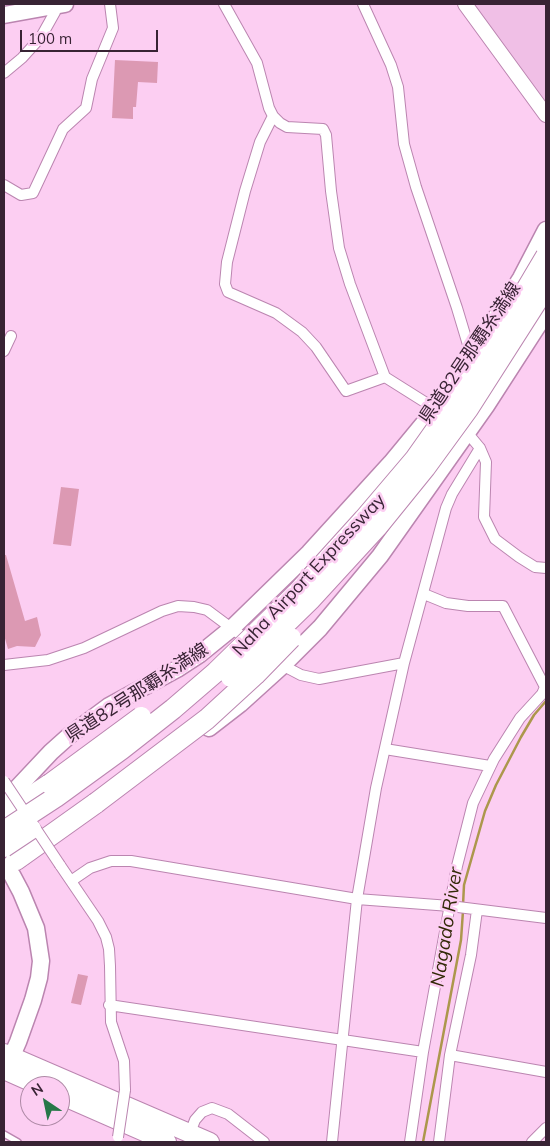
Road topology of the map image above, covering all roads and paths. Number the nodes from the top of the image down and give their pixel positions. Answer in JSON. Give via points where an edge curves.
{"nodes":[{"id":1,"x":110,"y":4,"type":"edge"},
{"id":2,"x":224,"y":4,"type":"edge"},
{"id":3,"x":364,"y":4,"type":"edge"},
{"id":4,"x":465,"y":4,"type":"edge"},
{"id":5,"x":59,"y":5,"type":"edge"},
{"id":6,"x":4,"y":15,"type":"edge"},
{"id":7,"x":4,"y":73,"type":"edge"},
{"id":8,"x":546,"y":115,"type":"edge"},
{"id":9,"x":273,"y":116,"type":"junction"},
{"id":10,"x":4,"y":185,"type":"edge"},
{"id":11,"x":546,"y":230,"type":"edge"},
{"id":12,"x":546,"y":256,"type":"edge"},
{"id":13,"x":546,"y":286,"type":"edge"},
{"id":14,"x":546,"y":313,"type":"edge"},
{"id":15,"x":11,"y":336,"type":"dead end"},
{"id":16,"x":4,"y":351,"type":"edge"},
{"id":17,"x":473,"y":355,"type":"junction"},
{"id":18,"x":385,"y":376,"type":"junction"},
{"id":19,"x":436,"y":408,"type":"junction"},
{"id":20,"x":468,"y":432,"type":"junction"},
{"id":21,"x":480,"y":448,"type":"junction"},
{"id":22,"x":371,"y":522,"type":"junction"},
{"id":23,"x":546,"y":568,"type":"edge"},
{"id":24,"x":424,"y":594,"type":"junction"},
{"id":25,"x":232,"y":628,"type":"junction"},
{"id":26,"x":404,"y":663,"type":"junction"},
{"id":27,"x":4,"y":665,"type":"edge"},
{"id":28,"x":282,"y":666,"type":"junction"},
{"id":29,"x":385,"y":749,"type":"junction"},
{"id":30,"x":490,"y":766,"type":"junction"},
{"id":31,"x":4,"y":781,"type":"edge"},
{"id":32,"x":4,"y":802,"type":"edge"},
{"id":33,"x":4,"y":814,"type":"edge"},
{"id":34,"x":4,"y":831,"type":"edge"},
{"id":35,"x":9,"y":863,"type":"edge"},
{"id":36,"x":70,"y":881,"type":"junction"},
{"id":37,"x":356,"y":898,"type":"junction"},
{"id":38,"x":450,"y":906,"type":"junction"},
{"id":39,"x":477,"y":910,"type":"junction"},
{"id":40,"x":546,"y":918,"type":"edge"},
{"id":41,"x":109,"y":1005,"type":"junction"},
{"id":42,"x":342,"y":1039,"type":"junction"},
{"id":43,"x":423,"y":1052,"type":"junction"},
{"id":44,"x":450,"y":1055,"type":"junction"},
{"id":45,"x":6,"y":1064,"type":"edge"},
{"id":46,"x":546,"y":1072,"type":"edge"},
{"id":47,"x":25,"y":1076,"type":"edge"},
{"id":48,"x":70,"y":1099,"type":"edge"},
{"id":49,"x":546,"y":1128,"type":"edge"},
{"id":50,"x":190,"y":1133,"type":"junction"},
{"id":51,"x":4,"y":1134,"type":"edge"},
{"id":52,"x":116,"y":1140,"type":"edge"},
{"id":53,"x":18,"y":1142,"type":"edge"},
{"id":54,"x":167,"y":1142,"type":"edge"},
{"id":55,"x":210,"y":1142,"type":"edge"},
{"id":56,"x":264,"y":1142,"type":"edge"},
{"id":57,"x":332,"y":1142,"type":"edge"},
{"id":58,"x":410,"y":1142,"type":"edge"},
{"id":59,"x":439,"y":1142,"type":"edge"},
{"id":60,"x":532,"y":1142,"type":"edge"}],
"edges":[{"from":1,"to":10,"type":"street","via":[[113,28],[92,79],[86,108],[63,129],[33,193],[21,195]]},
{"from":2,"to":9,"type":"street","via":[[257,63]]},
{"from":3,"to":17,"type":"street","via":[[398,87],[404,144],[416,187]]},
{"from":4,"to":8,"type":"street"},
{"from":5,"to":6,"type":"main road"},
{"from":5,"to":7,"type":"street","via":[[41,37]]},
{"from":9,"to":18,"type":"street","via":[[287,127],[323,129],[326,135],[339,248]]},
{"from":9,"to":18,"type":"street","via":[[260,142],[245,190],[227,262],[225,284],[228,292],[276,313],[302,332],[346,391]]},
{"from":11,"to":17,"type":"main road","name":"県道82号那覇糸満線","via":[[521,278]]},
{"from":12,"to":22,"type":"highway","name":"Naha Airport Expressway","bridge":true,"via":[[492,347]]},
{"from":13,"to":22,"type":"highway","name":"Naha Airport Expressway","bridge":true,"via":[[468,409],[425,468]]},
{"from":14,"to":20,"type":"main road"},
{"from":15,"to":16,"type":"street"},
{"from":17,"to":19,"type":"main road","name":"県道82号那覇糸満線"},
{"from":18,"to":19,"type":"street"},
{"from":19,"to":20,"type":"street"},
{"from":19,"to":25,"type":"main road","name":"県道82号那覇糸満線","via":[[310,553]]},
{"from":20,"to":21,"type":"street"},
{"from":20,"to":28,"type":"main road","via":[[380,556],[320,628]]},
{"from":21,"to":23,"type":"street","via":[[486,462],[484,517],[496,539],[535,567]]},
{"from":21,"to":24,"type":"street","via":[[446,508]]},
{"from":22,"to":33,"type":"highway","bridge":true,"via":[[193,679]]},
{"from":22,"to":34,"type":"highway","name":"Naha Airport Expressway","bridge":true,"via":[[216,672],[122,749]]},
{"from":22,"to":35,"type":"highway","name":"Naha Airport Expressway","bridge":true,"via":[[311,599],[226,681],[131,760],[64,808]]},
{"from":22,"to":35,"type":"highway","bridge":true,"via":[[326,596],[255,675],[207,718],[96,803]]},
{"from":24,"to":26,"type":"street"},
{"from":24,"to":30,"type":"street","via":[[446,603],[503,606],[545,687],[520,718]]},
{"from":25,"to":27,"type":"street","via":[[207,610],[178,606],[84,648],[48,660]]},
{"from":25,"to":28,"type":"street"},
{"from":25,"to":32,"type":"main road","name":"県道82号那覇糸満線","via":[[177,669],[82,725],[51,752]]},
{"from":26,"to":28,"type":"street","via":[[319,679]]},
{"from":26,"to":29,"type":"street"},
{"from":28,"to":35,"type":"main road","via":[[240,704],[102,810]]},
{"from":29,"to":30,"type":"street"},
{"from":29,"to":37,"type":"street"},
{"from":30,"to":38,"type":"street","via":[[473,803]]},
{"from":31,"to":36,"type":"street","bridge":true},
{"from":35,"to":45,"type":"main road","via":[[36,928],[40,960],[33,1000]]},
{"from":36,"to":37,"type":"street","via":[[90,868],[111,861],[131,861]]},
{"from":36,"to":41,"type":"street","via":[[106,937],[110,966]]},
{"from":37,"to":38,"type":"street"},
{"from":37,"to":42,"type":"street"},
{"from":38,"to":39,"type":"street"},
{"from":38,"to":43,"type":"street"},
{"from":39,"to":40,"type":"street"},
{"from":39,"to":44,"type":"street"},
{"from":41,"to":42,"type":"street"},
{"from":41,"to":52,"type":"street","bridge":true,"via":[[124,1061],[125,1090]]},
{"from":42,"to":43,"type":"street"},
{"from":42,"to":57,"type":"street"},
{"from":43,"to":58,"type":"street"},
{"from":44,"to":46,"type":"street"},
{"from":44,"to":59,"type":"street"},
{"from":45,"to":47,"type":"highway"},
{"from":45,"to":50,"type":"highway"},
{"from":48,"to":54,"type":"highway"},
{"from":49,"to":60,"type":"street"},
{"from":50,"to":55,"type":"highway"},
{"from":50,"to":56,"type":"street","via":[[202,1112],[212,1108],[228,1114]]},
{"from":51,"to":53,"type":"lane"}]}
